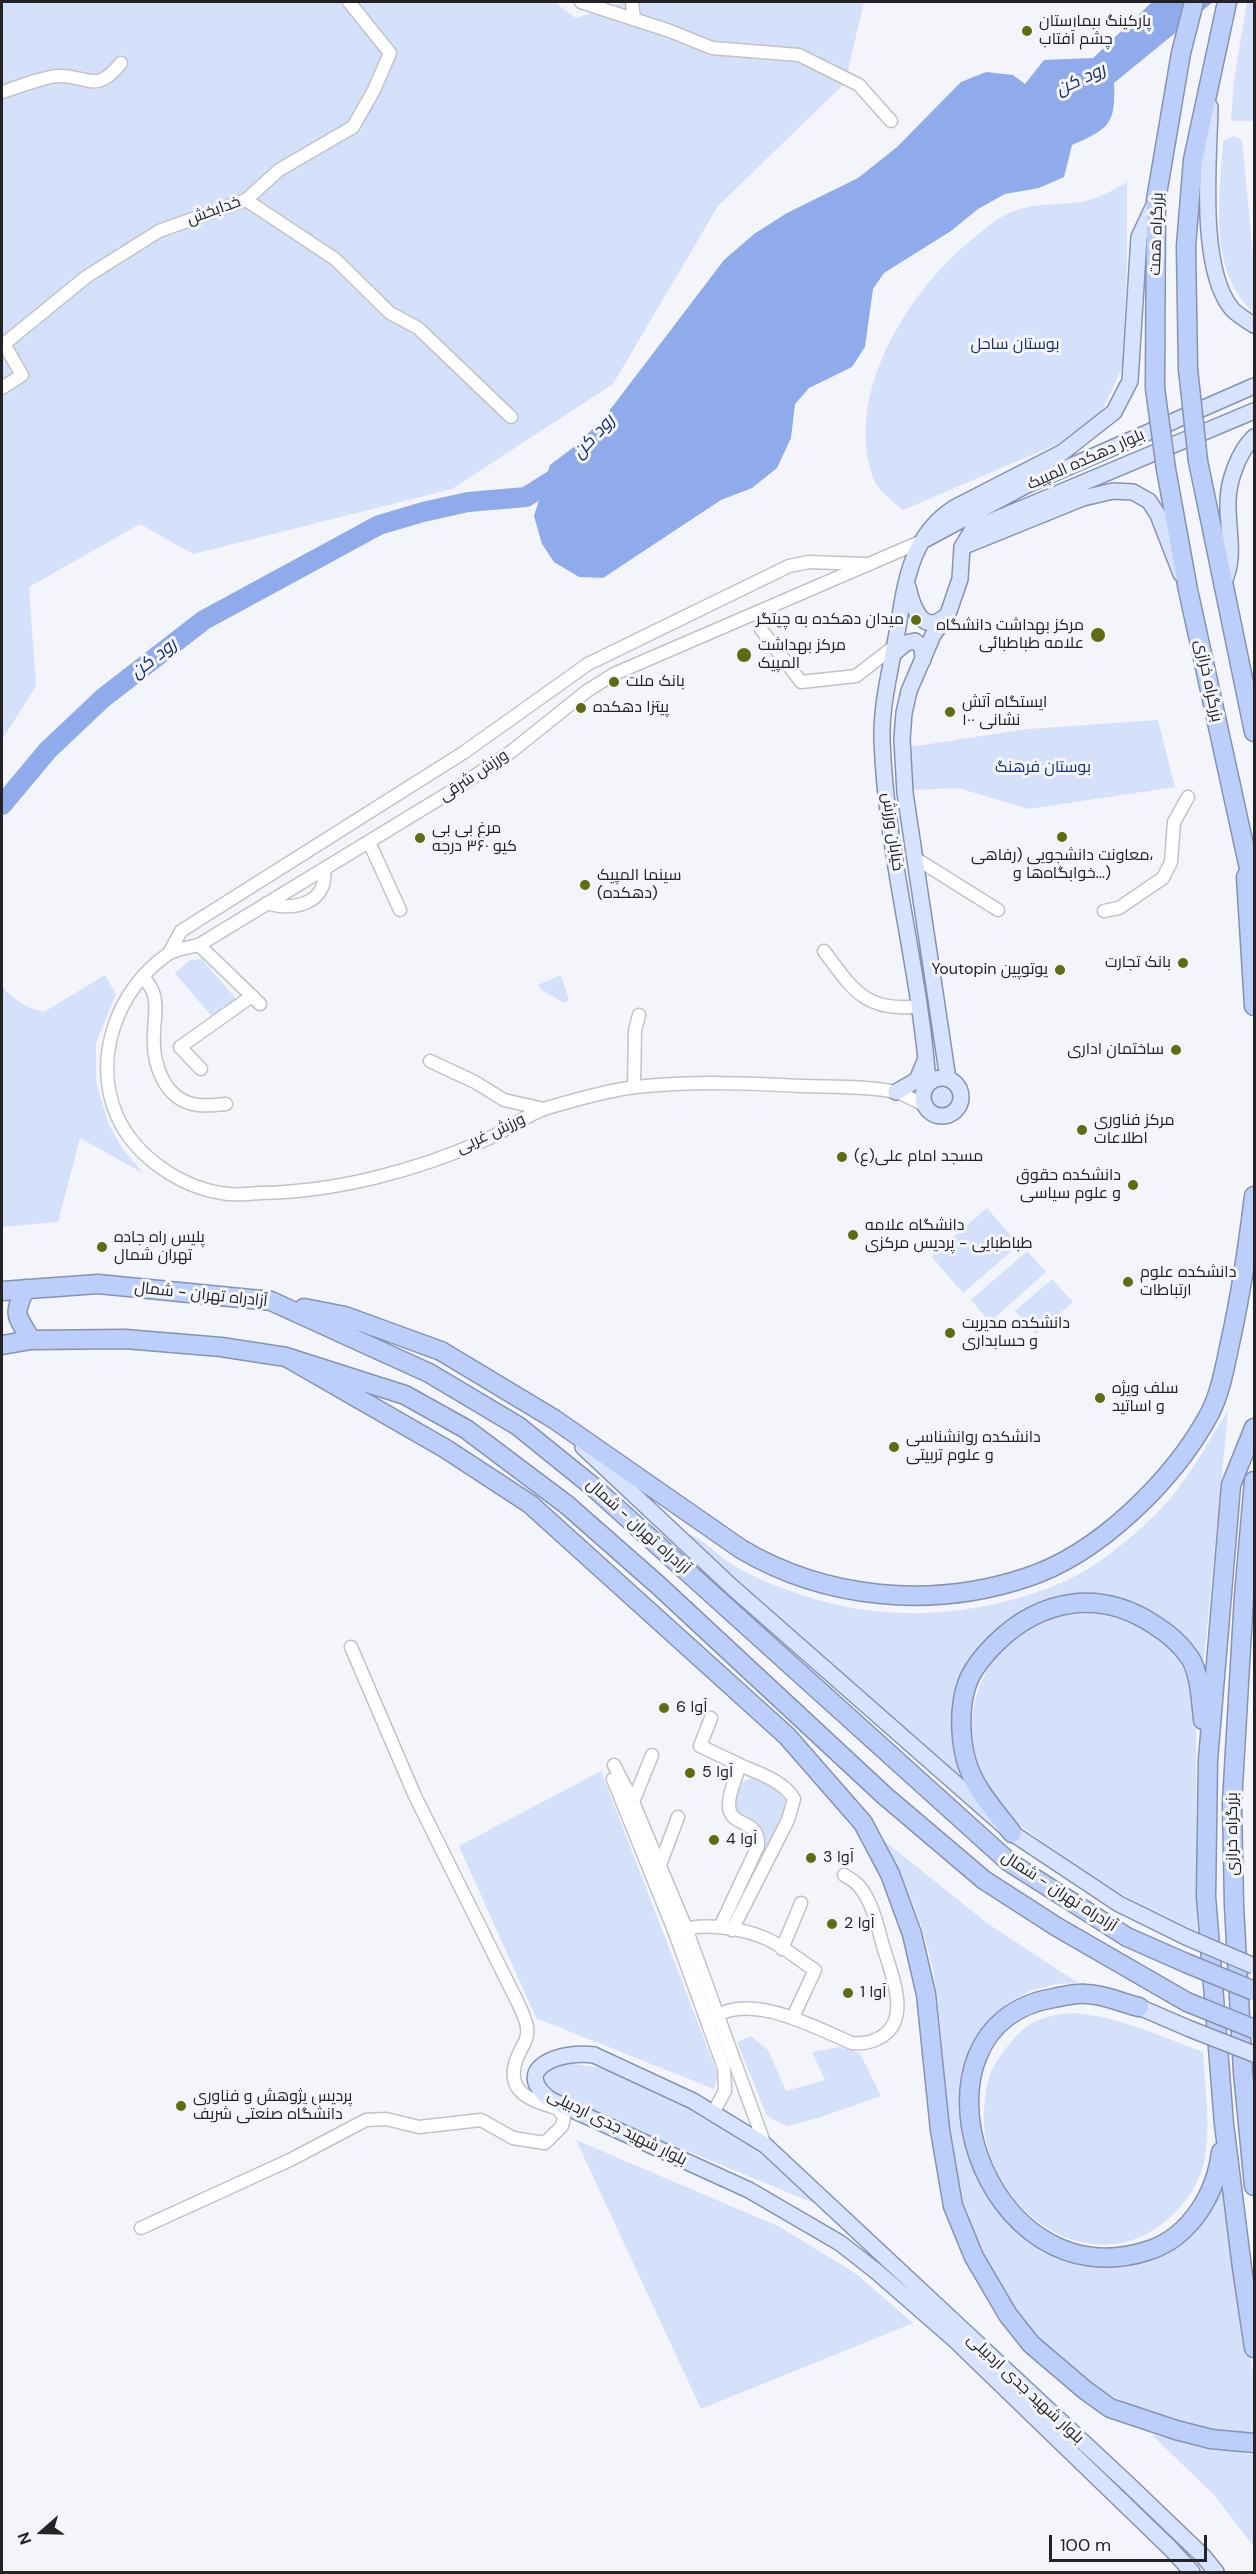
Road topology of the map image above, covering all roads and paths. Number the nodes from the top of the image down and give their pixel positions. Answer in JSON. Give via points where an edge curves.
{"nodes":[{"id":1,"x":349,"y":2,"type":"edge"},
{"id":2,"x":581,"y":2,"type":"edge"},
{"id":3,"x":632,"y":2,"type":"edge"},
{"id":4,"x":1194,"y":2,"type":"edge"},
{"id":5,"x":1227,"y":2,"type":"edge"},
{"id":6,"x":634,"y":19,"type":"junction"},
{"id":7,"x":121,"y":63,"type":"dead end"},
{"id":8,"x":1210,"y":84,"type":"junction"},
{"id":9,"x":2,"y":92,"type":"edge"},
{"id":10,"x":891,"y":122,"type":"dead end"},
{"id":11,"x":246,"y":200,"type":"junction"},
{"id":12,"x":1156,"y":200,"type":"junction"},
{"id":13,"x":1254,"y":325,"type":"edge"},
{"id":14,"x":1254,"y":386,"type":"edge"},
{"id":15,"x":2,"y":388,"type":"edge"},
{"id":16,"x":1254,"y":411,"type":"edge"},
{"id":17,"x":511,"y":417,"type":"dead end"},
{"id":18,"x":1254,"y":437,"type":"edge"},
{"id":19,"x":1198,"y":461,"type":"joint"},
{"id":20,"x":1166,"y":469,"type":"joint"},
{"id":21,"x":920,"y":542,"type":"junction"},
{"id":22,"x":962,"y":547,"type":"junction"},
{"id":23,"x":869,"y":564,"type":"junction"},
{"id":24,"x":906,"y":580,"type":"junction"},
{"id":25,"x":1222,"y":585,"type":"junction"},
{"id":26,"x":1188,"y":590,"type":"junction"},
{"id":27,"x":948,"y":614,"type":"junction"},
{"id":28,"x":760,"y":629,"type":"dead end"},
{"id":29,"x":895,"y":649,"type":"junction"},
{"id":30,"x":923,"y":660,"type":"junction"},
{"id":31,"x":1254,"y":732,"type":"edge"},
{"id":32,"x":1188,"y":797,"type":"dead end"},
{"id":33,"x":369,"y":842,"type":"junction"},
{"id":34,"x":1244,"y":845,"type":"junction"},
{"id":35,"x":915,"y":858,"type":"junction"},
{"id":36,"x":324,"y":870,"type":"junction"},
{"id":37,"x":1254,"y":891,"type":"edge"},
{"id":38,"x":267,"y":903,"type":"junction"},
{"id":39,"x":400,"y":910,"type":"dead end"},
{"id":40,"x":998,"y":910,"type":"dead end"},
{"id":41,"x":1104,"y":911,"type":"dead end"},
{"id":42,"x":199,"y":945,"type":"junction"},
{"id":43,"x":824,"y":951,"type":"dead end"},
{"id":44,"x":169,"y":953,"type":"junction"},
{"id":45,"x":144,"y":976,"type":"junction"},
{"id":46,"x":919,"y":1006,"type":"junction"},
{"id":47,"x":1254,"y":1006,"type":"edge"},
{"id":48,"x":639,"y":1015,"type":"dead end"},
{"id":49,"x":926,"y":1055,"type":"junction"},
{"id":50,"x":430,"y":1061,"type":"dead end"},
{"id":51,"x":201,"y":1069,"type":"dead end"},
{"id":52,"x":948,"y":1079,"type":"junction"},
{"id":53,"x":928,"y":1083,"type":"junction"},
{"id":54,"x":109,"y":1086,"type":"joint"},
{"id":55,"x":634,"y":1087,"type":"junction"},
{"id":56,"x":896,"y":1092,"type":"junction"},
{"id":57,"x":226,"y":1104,"type":"dead end"},
{"id":58,"x":925,"y":1105,"type":"junction"},
{"id":59,"x":544,"y":1109,"type":"junction"},
{"id":60,"x":1254,"y":1196,"type":"edge"},
{"id":61,"x":25,"y":1288,"type":"junction"},
{"id":62,"x":2,"y":1291,"type":"edge"},
{"id":63,"x":271,"y":1301,"type":"junction"},
{"id":64,"x":31,"y":1341,"type":"junction"},
{"id":65,"x":2,"y":1345,"type":"edge"},
{"id":66,"x":286,"y":1357,"type":"junction"},
{"id":67,"x":554,"y":1419,"type":"junction"},
{"id":68,"x":1254,"y":1428,"type":"edge"},
{"id":69,"x":1254,"y":1481,"type":"edge"},
{"id":70,"x":351,"y":1647,"type":"dead end"},
{"id":71,"x":711,"y":1718,"type":"dead end"},
{"id":72,"x":652,"y":1755,"type":"dead end"},
{"id":73,"x":1208,"y":1760,"type":"junction"},
{"id":74,"x":740,"y":1765,"type":"junction"},
{"id":75,"x":633,"y":1802,"type":"junction"},
{"id":76,"x":678,"y":1816,"type":"dead end"},
{"id":77,"x":1012,"y":1833,"type":"junction"},
{"id":78,"x":660,"y":1865,"type":"junction"},
{"id":79,"x":844,"y":1875,"type":"dead end"},
{"id":80,"x":801,"y":1903,"type":"dead end"},
{"id":81,"x":726,"y":1929,"type":"junction"},
{"id":82,"x":680,"y":1931,"type":"junction"},
{"id":83,"x":782,"y":1949,"type":"junction"},
{"id":84,"x":1254,"y":1966,"type":"edge"},
{"id":85,"x":1254,"y":1991,"type":"edge"},
{"id":86,"x":1139,"y":2007,"type":"joint"},
{"id":87,"x":793,"y":2017,"type":"junction"},
{"id":88,"x":712,"y":2018,"type":"junction"},
{"id":89,"x":1254,"y":2029,"type":"edge"},
{"id":90,"x":1254,"y":2054,"type":"edge"},
{"id":91,"x":555,"y":2104,"type":"junction"},
{"id":92,"x":713,"y":2113,"type":"junction"},
{"id":93,"x":1224,"y":2124,"type":"junction"},
{"id":94,"x":765,"y":2145,"type":"junction"},
{"id":95,"x":1254,"y":2186,"type":"edge"},
{"id":96,"x":141,"y":2228,"type":"dead end"},
{"id":97,"x":1254,"y":2348,"type":"edge"},
{"id":98,"x":1254,"y":2443,"type":"edge"},
{"id":99,"x":1191,"y":2572,"type":"edge"},
{"id":100,"x":1216,"y":2572,"type":"edge"}],
"edges":[{"from":1,"to":11,"type":"street","name":"خدابخش","via":[[390,53],[374,90],[353,127],[279,170]]},
{"from":2,"to":6,"type":"street"},
{"from":3,"to":6,"type":"street"},
{"from":4,"to":12,"type":"highway","name":"بزرگراه همت","via":[[1181,53]]},
{"from":5,"to":8,"type":"highway","name":"بزرگراه همت"},
{"from":6,"to":10,"type":"street","via":[[712,48],[799,56],[859,85]]},
{"from":7,"to":9,"type":"street","via":[[99,82],[58,76]]},
{"from":8,"to":13,"type":"main road","via":[[1210,250],[1218,282],[1231,308]]},
{"from":8,"to":19,"type":"highway","name":"بزرگراه همت","bridge":true,"via":[[1192,171],[1186,246],[1188,369]]},
{"from":11,"to":15,"type":"street","name":"خدابخش","via":[[159,231],[86,277],[4,344],[22,375]]},
{"from":11,"to":17,"type":"street","via":[[335,259],[390,313],[418,328]]},
{"from":12,"to":20,"type":"highway","name":"بزرگراه همت","bridge":true,"via":[[1155,388]]},
{"from":12,"to":21,"type":"main road","name":"خیابان ورزش","via":[[1139,237],[1130,381],[1114,412],[1063,452],[938,518]]},
{"from":14,"to":21,"type":"main road","name":"بلوار دهکده المپیک","via":[[1026,486]]},
{"from":16,"to":22,"type":"main road","name":"بلوار دهکده المپیک","via":[[973,529]]},
{"from":18,"to":25,"type":"main road","via":[[1237,465],[1228,500],[1229,573]]},
{"from":19,"to":25,"type":"highway","name":"بزرگراه خرازی"},
{"from":20,"to":26,"type":"highway","name":"بزرگراه خرازی"},
{"from":21,"to":23,"type":"street","name":"ورزش شرقی"},
{"from":21,"to":24,"type":"main road","name":"خیابان ورزش"},
{"from":22,"to":26,"type":"main road","via":[[1083,498],[1113,491],[1133,492],[1149,501],[1158,515]]},
{"from":22,"to":27,"type":"main road","name":"خیابان ورزش","via":[[960,579]]},
{"from":23,"to":33,"type":"street","name":"ورزش شرقی","via":[[614,674],[512,751]]},
{"from":23,"to":44,"type":"street","via":[[809,562],[789,566],[588,664],[463,753],[181,931]]},
{"from":24,"to":27,"type":"main road","via":[[912,608],[918,616],[939,622]]},
{"from":24,"to":29,"type":"main road","name":"خیابان ورزش"},
{"from":25,"to":31,"type":"highway","name":"بزرگراه خرازی"},
{"from":26,"to":34,"type":"highway","name":"بزرگراه خرازی"},
{"from":27,"to":30,"type":"main road","name":"خیابان ورزش","via":[[933,635]]},
{"from":28,"to":29,"type":"street","via":[[801,681],[856,676]]},
{"from":29,"to":30,"type":"main road","via":[[915,641],[922,647]]},
{"from":29,"to":46,"type":"main road","name":"خیابان ورزش","via":[[887,682],[882,738],[886,795]]},
{"from":30,"to":35,"type":"main road","name":"خیابان ورزش","via":[[909,691],[902,739]]},
{"from":32,"to":41,"type":"street","via":[[1174,822],[1171,862],[1163,878],[1119,908]]},
{"from":33,"to":36,"type":"street","name":"ورزش شرقی"},
{"from":33,"to":39,"type":"street"},
{"from":34,"to":37,"type":"highway","name":"بزرگراه خرازی"},
{"from":34,"to":47,"type":"highway"},
{"from":35,"to":40,"type":"street"},
{"from":35,"to":52,"type":"main road","name":"خیابان ورزش"},
{"from":36,"to":38,"type":"street","name":"ورزش شرقی"},
{"from":36,"to":38,"type":"street","via":[[325,880],[317,897],[301,905],[280,908]]},
{"from":38,"to":42,"type":"street","name":"ورزش شرقی"},
{"from":42,"to":44,"type":"street","name":"ورزش شرقی"},
{"from":42,"to":51,"type":"street","via":[[256,1000],[180,1047]]},
{"from":43,"to":46,"type":"street","via":[[846,981],[868,1001],[900,1008]]},
{"from":44,"to":45,"type":"street","name":"ورزش شرقی"},
{"from":45,"to":54,"type":"street","name":"ورزش شرقی","via":[[119,1013],[107,1046]]},
{"from":45,"to":57,"type":"street","via":[[155,1003],[154,1055],[160,1076],[170,1091],[187,1103]]},
{"from":46,"to":49,"type":"main road","name":"خیابان ورزش"},
{"from":48,"to":55,"type":"street"},
{"from":49,"to":53,"type":"main road","name":"خیابان ورزش"},
{"from":49,"to":56,"type":"main road","via":[[917,1080]]},
{"from":50,"to":59,"type":"street","via":[[504,1101]]},
{"from":52,"to":53,"type":"main road","via":[[937,1078]]},
{"from":52,"to":58,"type":"main road","via":[[960,1092],[956,1110],[939,1116]]},
{"from":53,"to":58,"type":"main road","via":[[923,1094]]},
{"from":54,"to":59,"type":"street","name":"ورزش غربی","via":[[118,1117],[133,1141],[154,1162],[184,1182],[227,1194],[283,1193],[407,1169],[485,1140]]},
{"from":55,"to":56,"type":"street","name":"ورزش غربی","via":[[726,1082]]},
{"from":55,"to":59,"type":"street","name":"ورزش غربی"},
{"from":56,"to":58,"type":"street","name":"ورزش غربی"},
{"from":60,"to":67,"type":"highway","via":[[1244,1280],[1222,1380],[1210,1412],[1172,1470],[1142,1503],[1105,1534],[1027,1578],[982,1590],[927,1595],[849,1590],[812,1581],[768,1565],[741,1549]]},
{"from":61,"to":62,"type":"highway","name":"آزادراه تهران - شمال"},
{"from":61,"to":63,"type":"highway","name":"آزادراه تهران - شمال","via":[[98,1284]]},
{"from":61,"to":64,"type":"highway","via":[[15,1309]]},
{"from":63,"to":67,"type":"highway","via":[[345,1316],[441,1351]]},
{"from":63,"to":85,"type":"highway","name":"آزادراه تهران - شمال","bridge":true,"via":[[429,1373],[518,1426],[591,1485],[1009,1862],[1127,1937]]},
{"from":64,"to":65,"type":"highway","name":"آزادراه تهران - شمال"},
{"from":64,"to":66,"type":"highway","name":"آزادراه تهران - شمال","via":[[125,1339]]},
{"from":66,"to":89,"type":"highway","name":"آزادراه تهران - شمال","bridge":true,"via":[[405,1395],[466,1430],[567,1505],[885,1796],[984,1880],[1057,1928],[1187,2002]]},
{"from":66,"to":98,"type":"highway","via":[[446,1449],[530,1504],[787,1736],[863,1823],[890,1874],[912,1934],[926,1994],[940,2130],[953,2206],[988,2284],[1031,2344],[1110,2408],[1212,2439]]},
{"from":67,"to":77,"type":"main road","via":[[732,1587]]},
{"from":68,"to":73,"type":"highway","via":[[1231,1485]]},
{"from":69,"to":95,"type":"highway","name":"بزرگراه خرازی","via":[[1232,1803],[1243,2072]]},
{"from":70,"to":91,"type":"street","via":[[415,1796],[519,2005],[527,2027],[526,2041],[512,2076],[520,2092],[531,2100]]},
{"from":71,"to":74,"type":"street","via":[[700,1746]]},
{"from":72,"to":75,"type":"street"},
{"from":73,"to":77,"type":"highway","via":[[1200,1693],[1191,1659],[1171,1635],[1133,1612],[1107,1605],[1063,1604],[1033,1614],[984,1654],[967,1684],[961,1725],[966,1761],[977,1787]]},
{"from":73,"to":93,"type":"highway","via":[[1206,1896]]},
{"from":74,"to":81,"type":"street","via":[[729,1809],[733,1816],[755,1829],[759,1837]]},
{"from":74,"to":81,"type":"street","via":[[767,1777],[794,1799],[788,1820]]},
{"from":75,"to":78,"type":"street"},
{"from":75,"to":82,"type":"street","via":[[614,1766],[613,1778]]},
{"from":76,"to":78,"type":"street"},
{"from":77,"to":84,"type":"main road","bridge":true,"via":[[1119,1904]]},
{"from":78,"to":82,"type":"street"},
{"from":79,"to":87,"type":"street","via":[[859,1886],[880,1935],[895,1988],[894,2024],[882,2037],[862,2044]]},
{"from":80,"to":83,"type":"street"},
{"from":81,"to":82,"type":"street","via":[[694,1926]]},
{"from":81,"to":83,"type":"street","via":[[766,1938]]},
{"from":82,"to":88,"type":"street"},
{"from":83,"to":87,"type":"street","via":[[815,1970]]},
{"from":86,"to":90,"type":"main road","bridge":true},
{"from":86,"to":93,"type":"highway","via":[[1086,1994],[1034,2001],[1005,2019],[981,2044],[972,2072],[970,2117],[982,2166],[999,2198],[1026,2229],[1064,2251],[1121,2258],[1157,2248],[1191,2222],[1212,2190]]},
{"from":87,"to":88,"type":"street","via":[[742,2010]]},
{"from":88,"to":92,"type":"street","via":[[726,2077],[725,2091]]},
{"from":88,"to":94,"type":"street"},
{"from":91,"to":92,"type":"main road","name":"بلوار شهید جدی اردبیلی","via":[[542,2093],[536,2080],[539,2067],[548,2059],[577,2052],[617,2064]]},
{"from":91,"to":96,"type":"street","via":[[564,2117],[562,2126],[545,2143],[513,2138],[481,2120],[419,2127],[386,2119],[366,2120],[290,2160]]},
{"from":91,"to":99,"type":"main road","name":"بلوار شهید جدی اردبیلی","via":[[749,2190],[840,2243],[955,2340],[1171,2548]]},
{"from":92,"to":94,"type":"main road","name":"بلوار شهید جدی اردبیلی"},
{"from":93,"to":97,"type":"highway"},
{"from":94,"to":100,"type":"main road","name":"بلوار شهید جدی اردبیلی","via":[[1135,2491]]}]}
